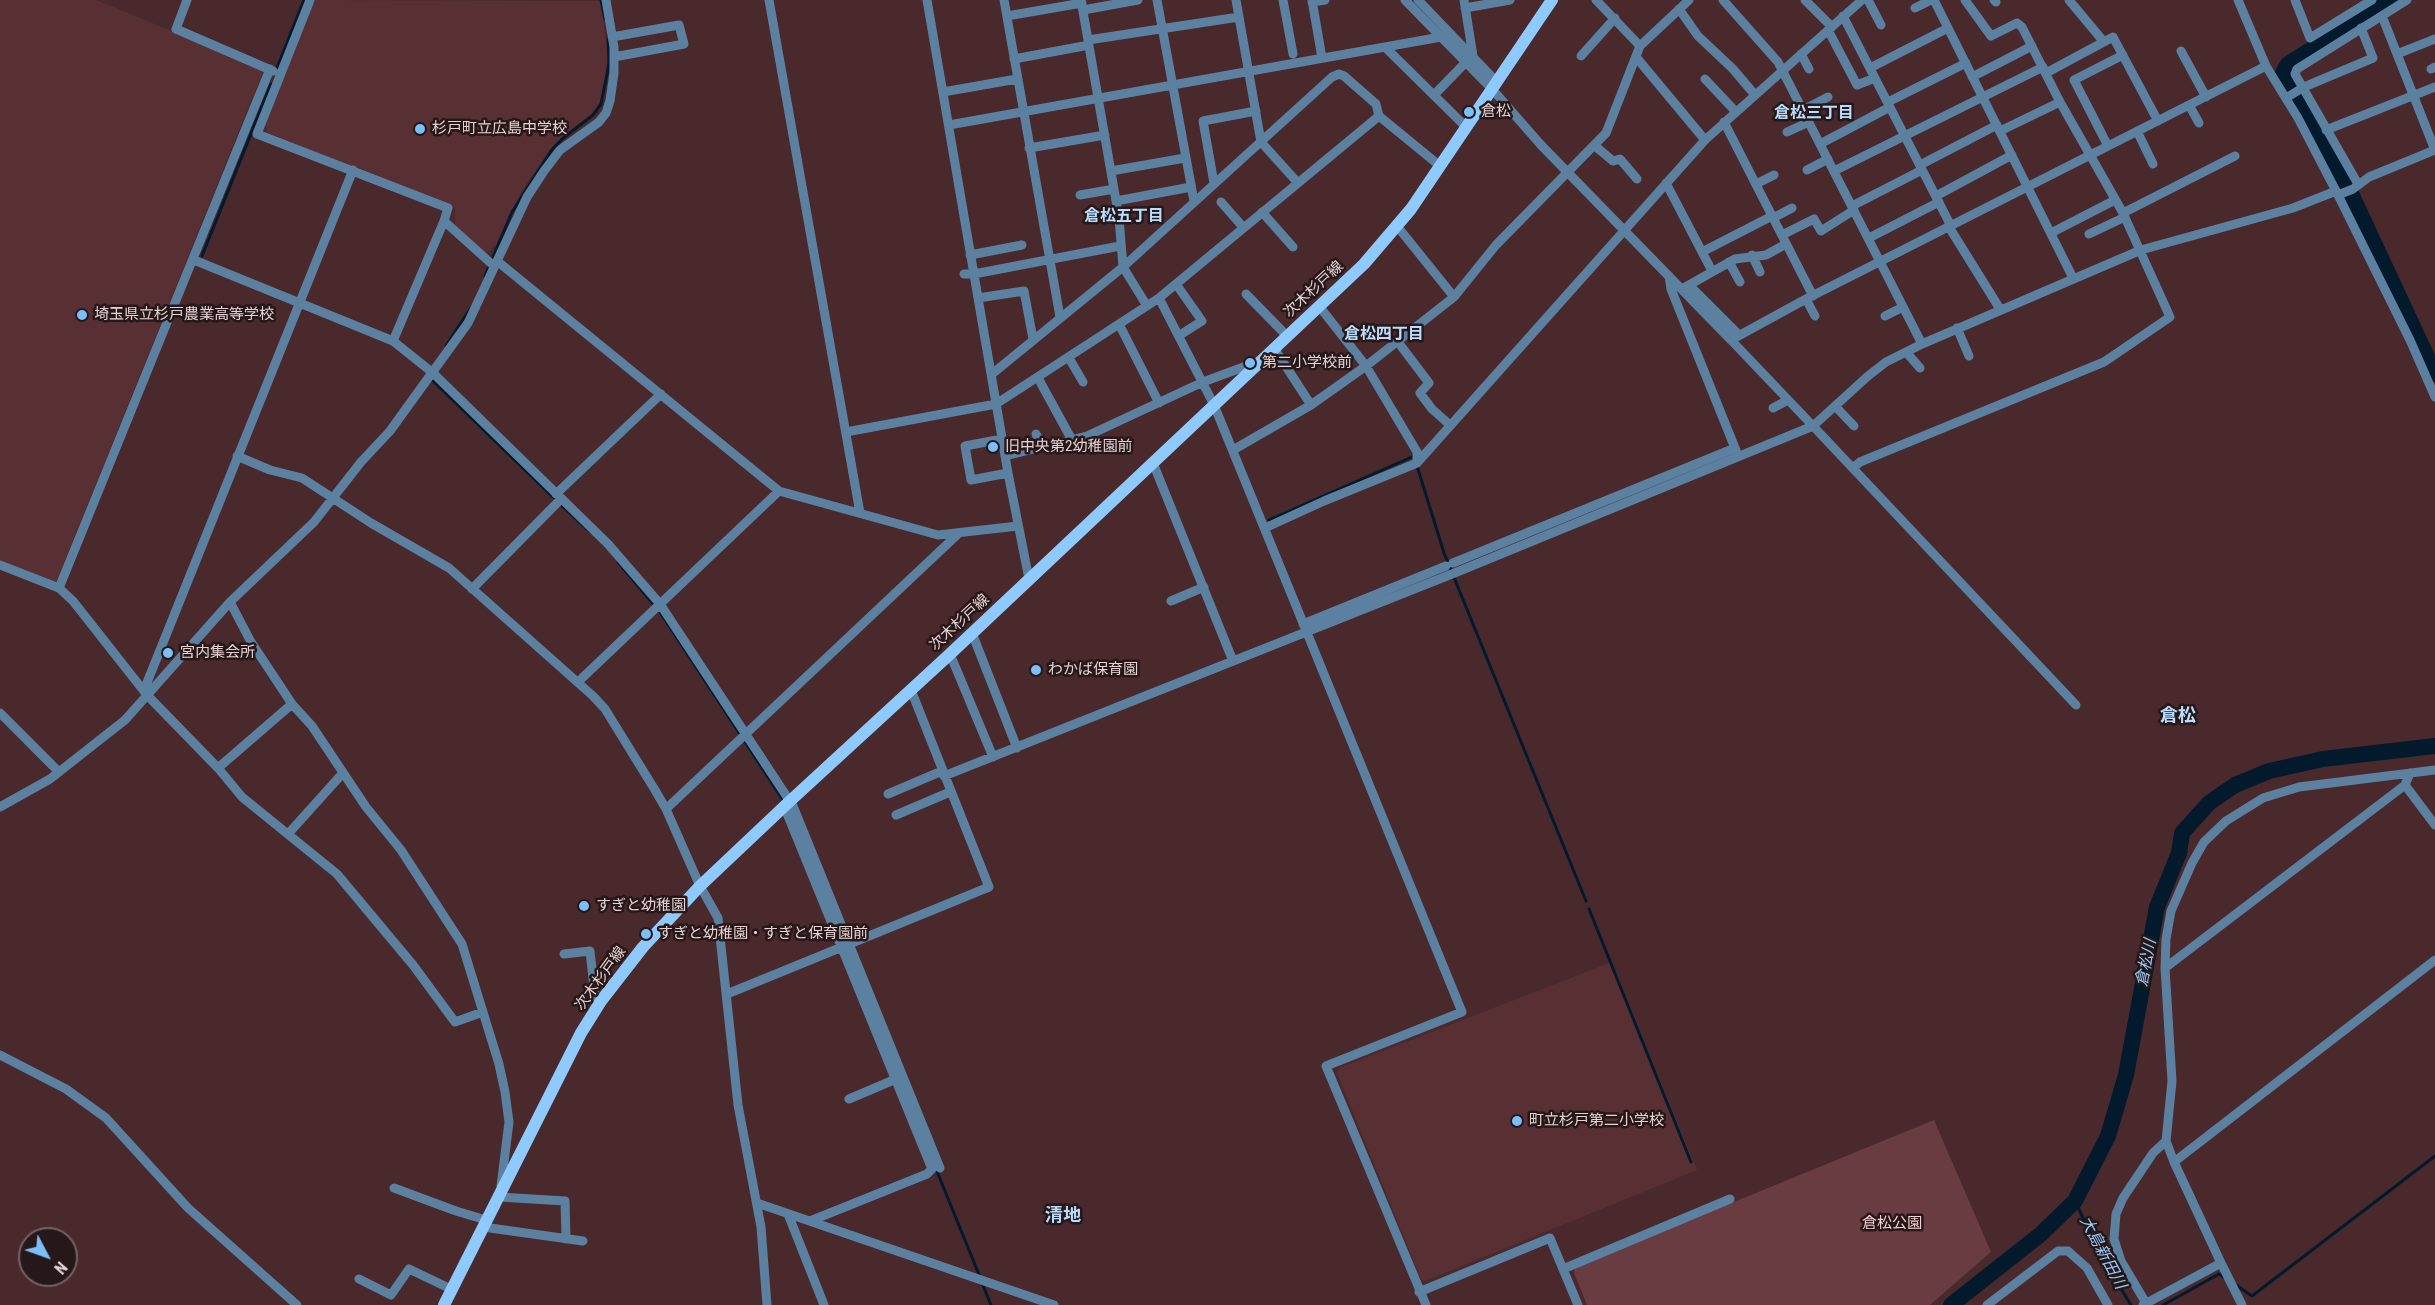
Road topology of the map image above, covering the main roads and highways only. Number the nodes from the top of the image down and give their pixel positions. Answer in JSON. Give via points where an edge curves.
{"nodes":[{"id":1,"x":1546,"y":3,"type":"edge"},
{"id":2,"x":444,"y":1305,"type":"edge"}],
"edges":[{"from":1,"to":2,"type":"main road","name":"次木杉戸線","via":[[1411,209],[1364,264],[700,886],[643,947],[581,1033]]}]}
